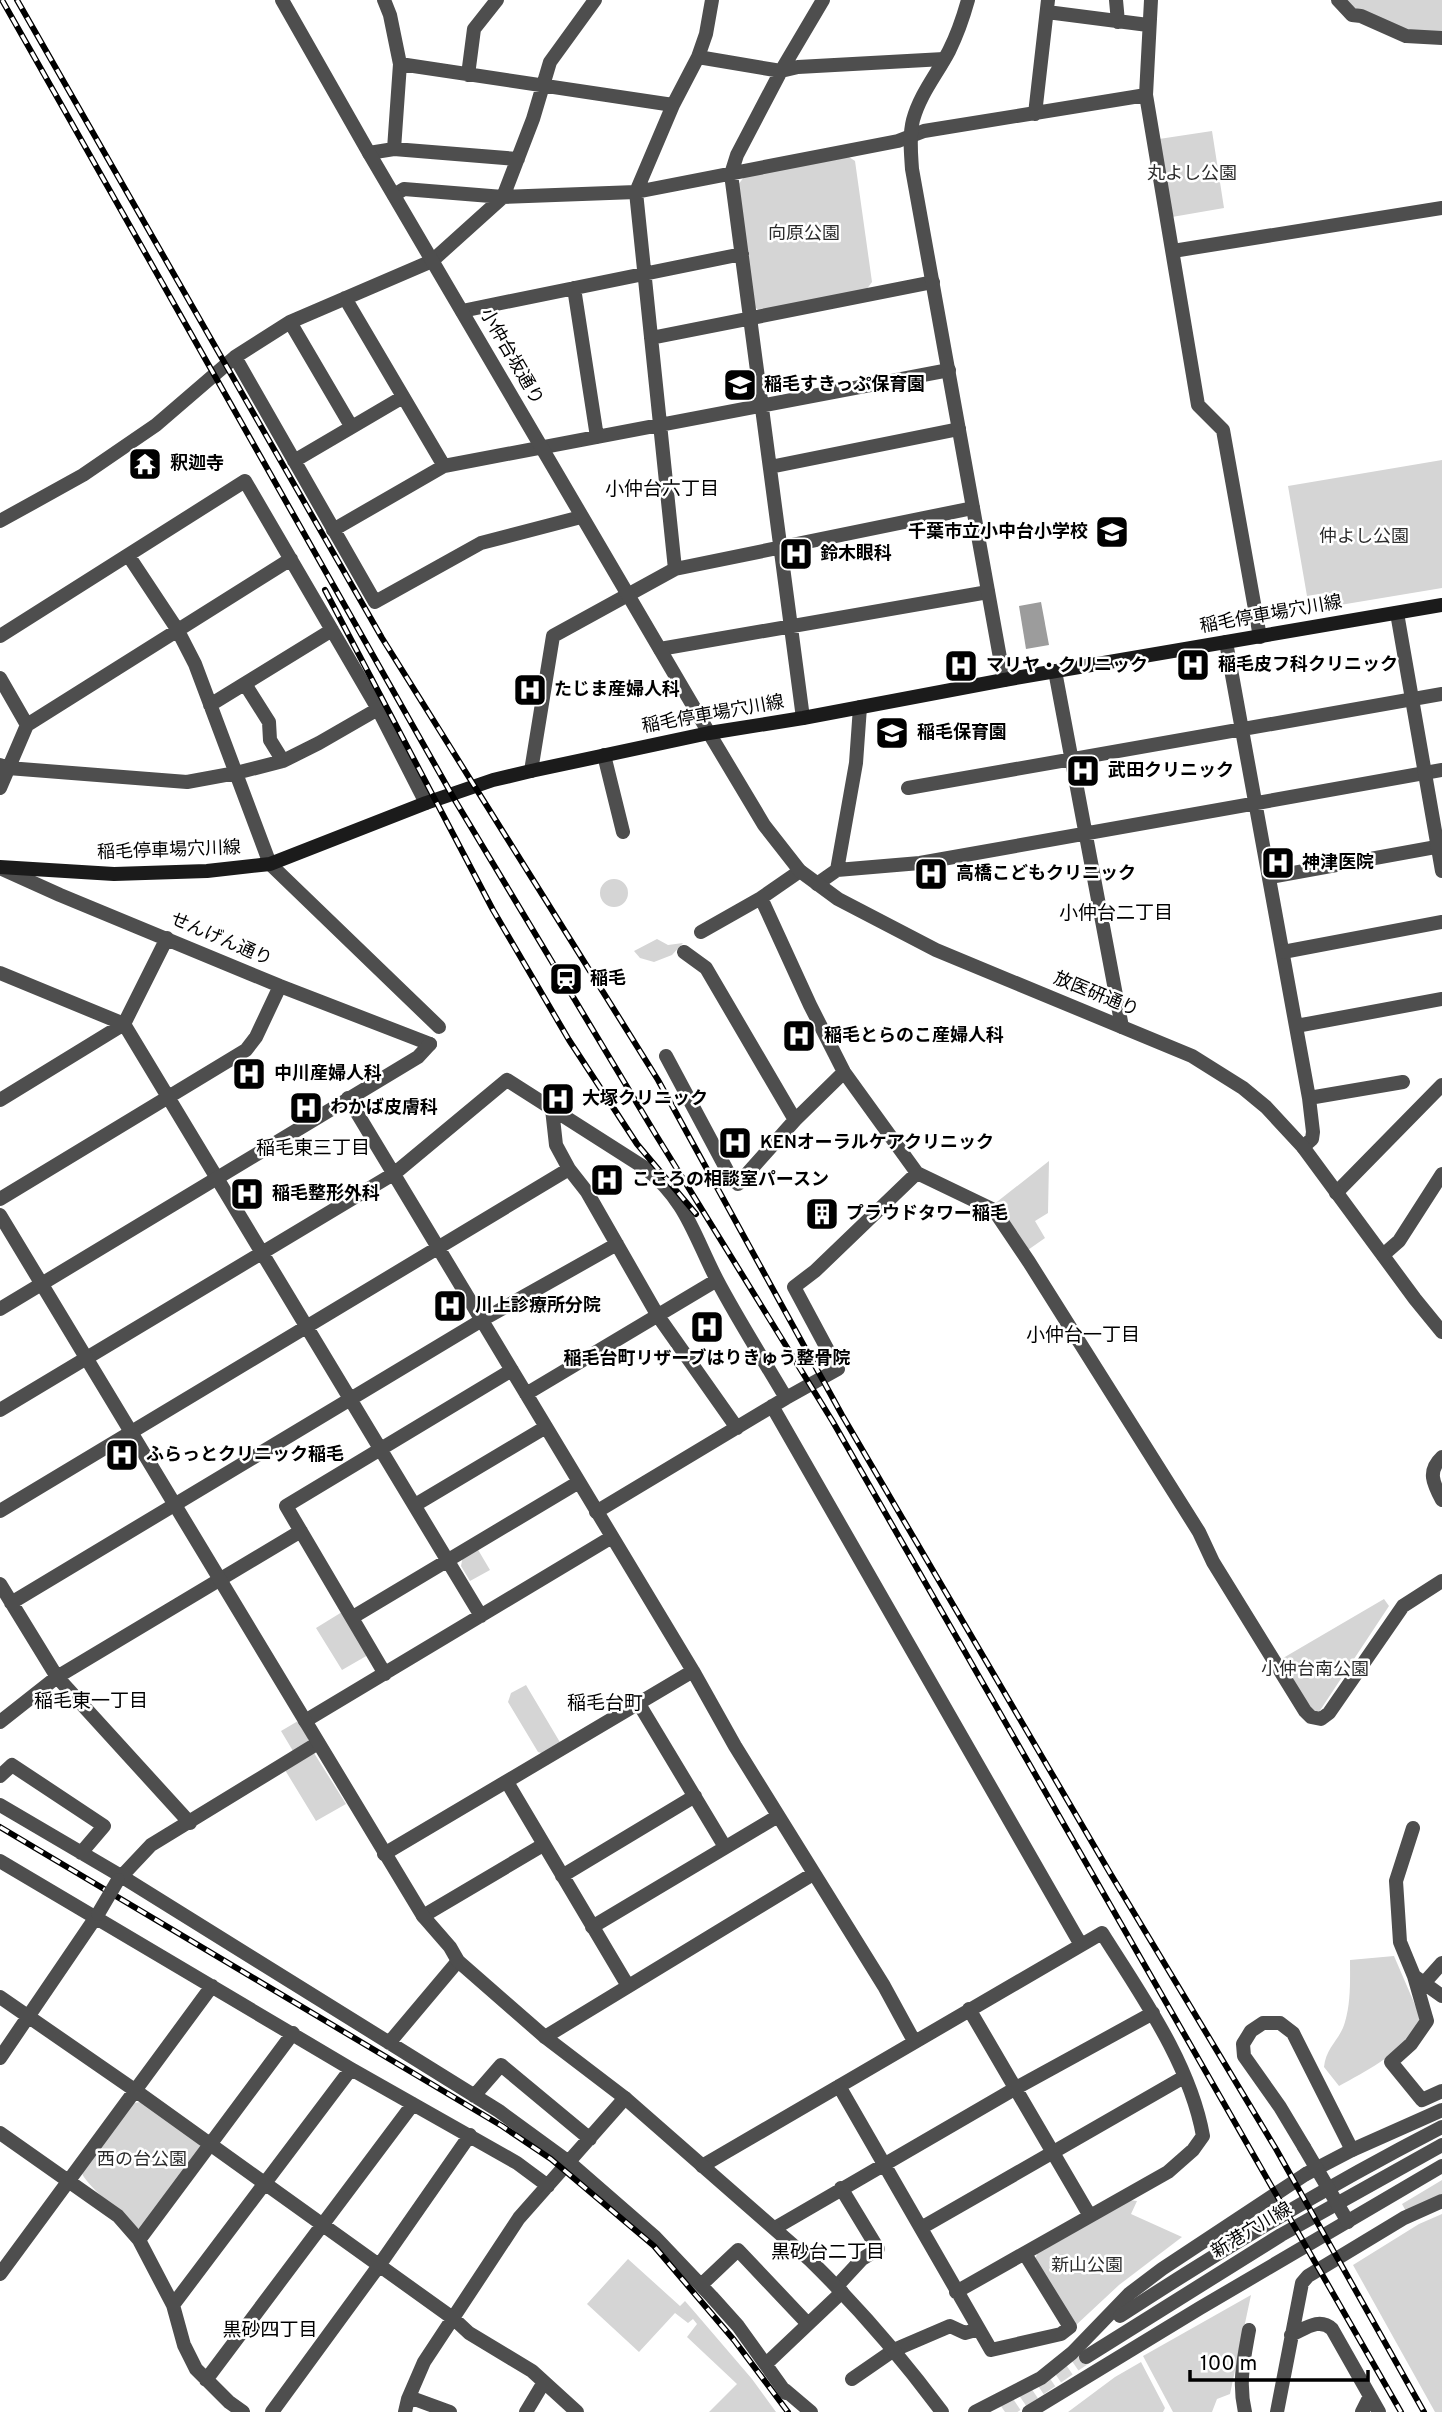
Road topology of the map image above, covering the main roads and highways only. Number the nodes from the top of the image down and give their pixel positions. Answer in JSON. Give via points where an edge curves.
{"nodes":[{"id":1,"x":1442,"y":605,"type":"edge"},
{"id":2,"x":0,"y":867,"type":"edge"}],
"edges":[{"from":1,"to":2,"type":"main road","name":"稲毛停車場穴川線","via":[[709,733],[531,771],[426,803],[270,864],[114,874]]}]}
